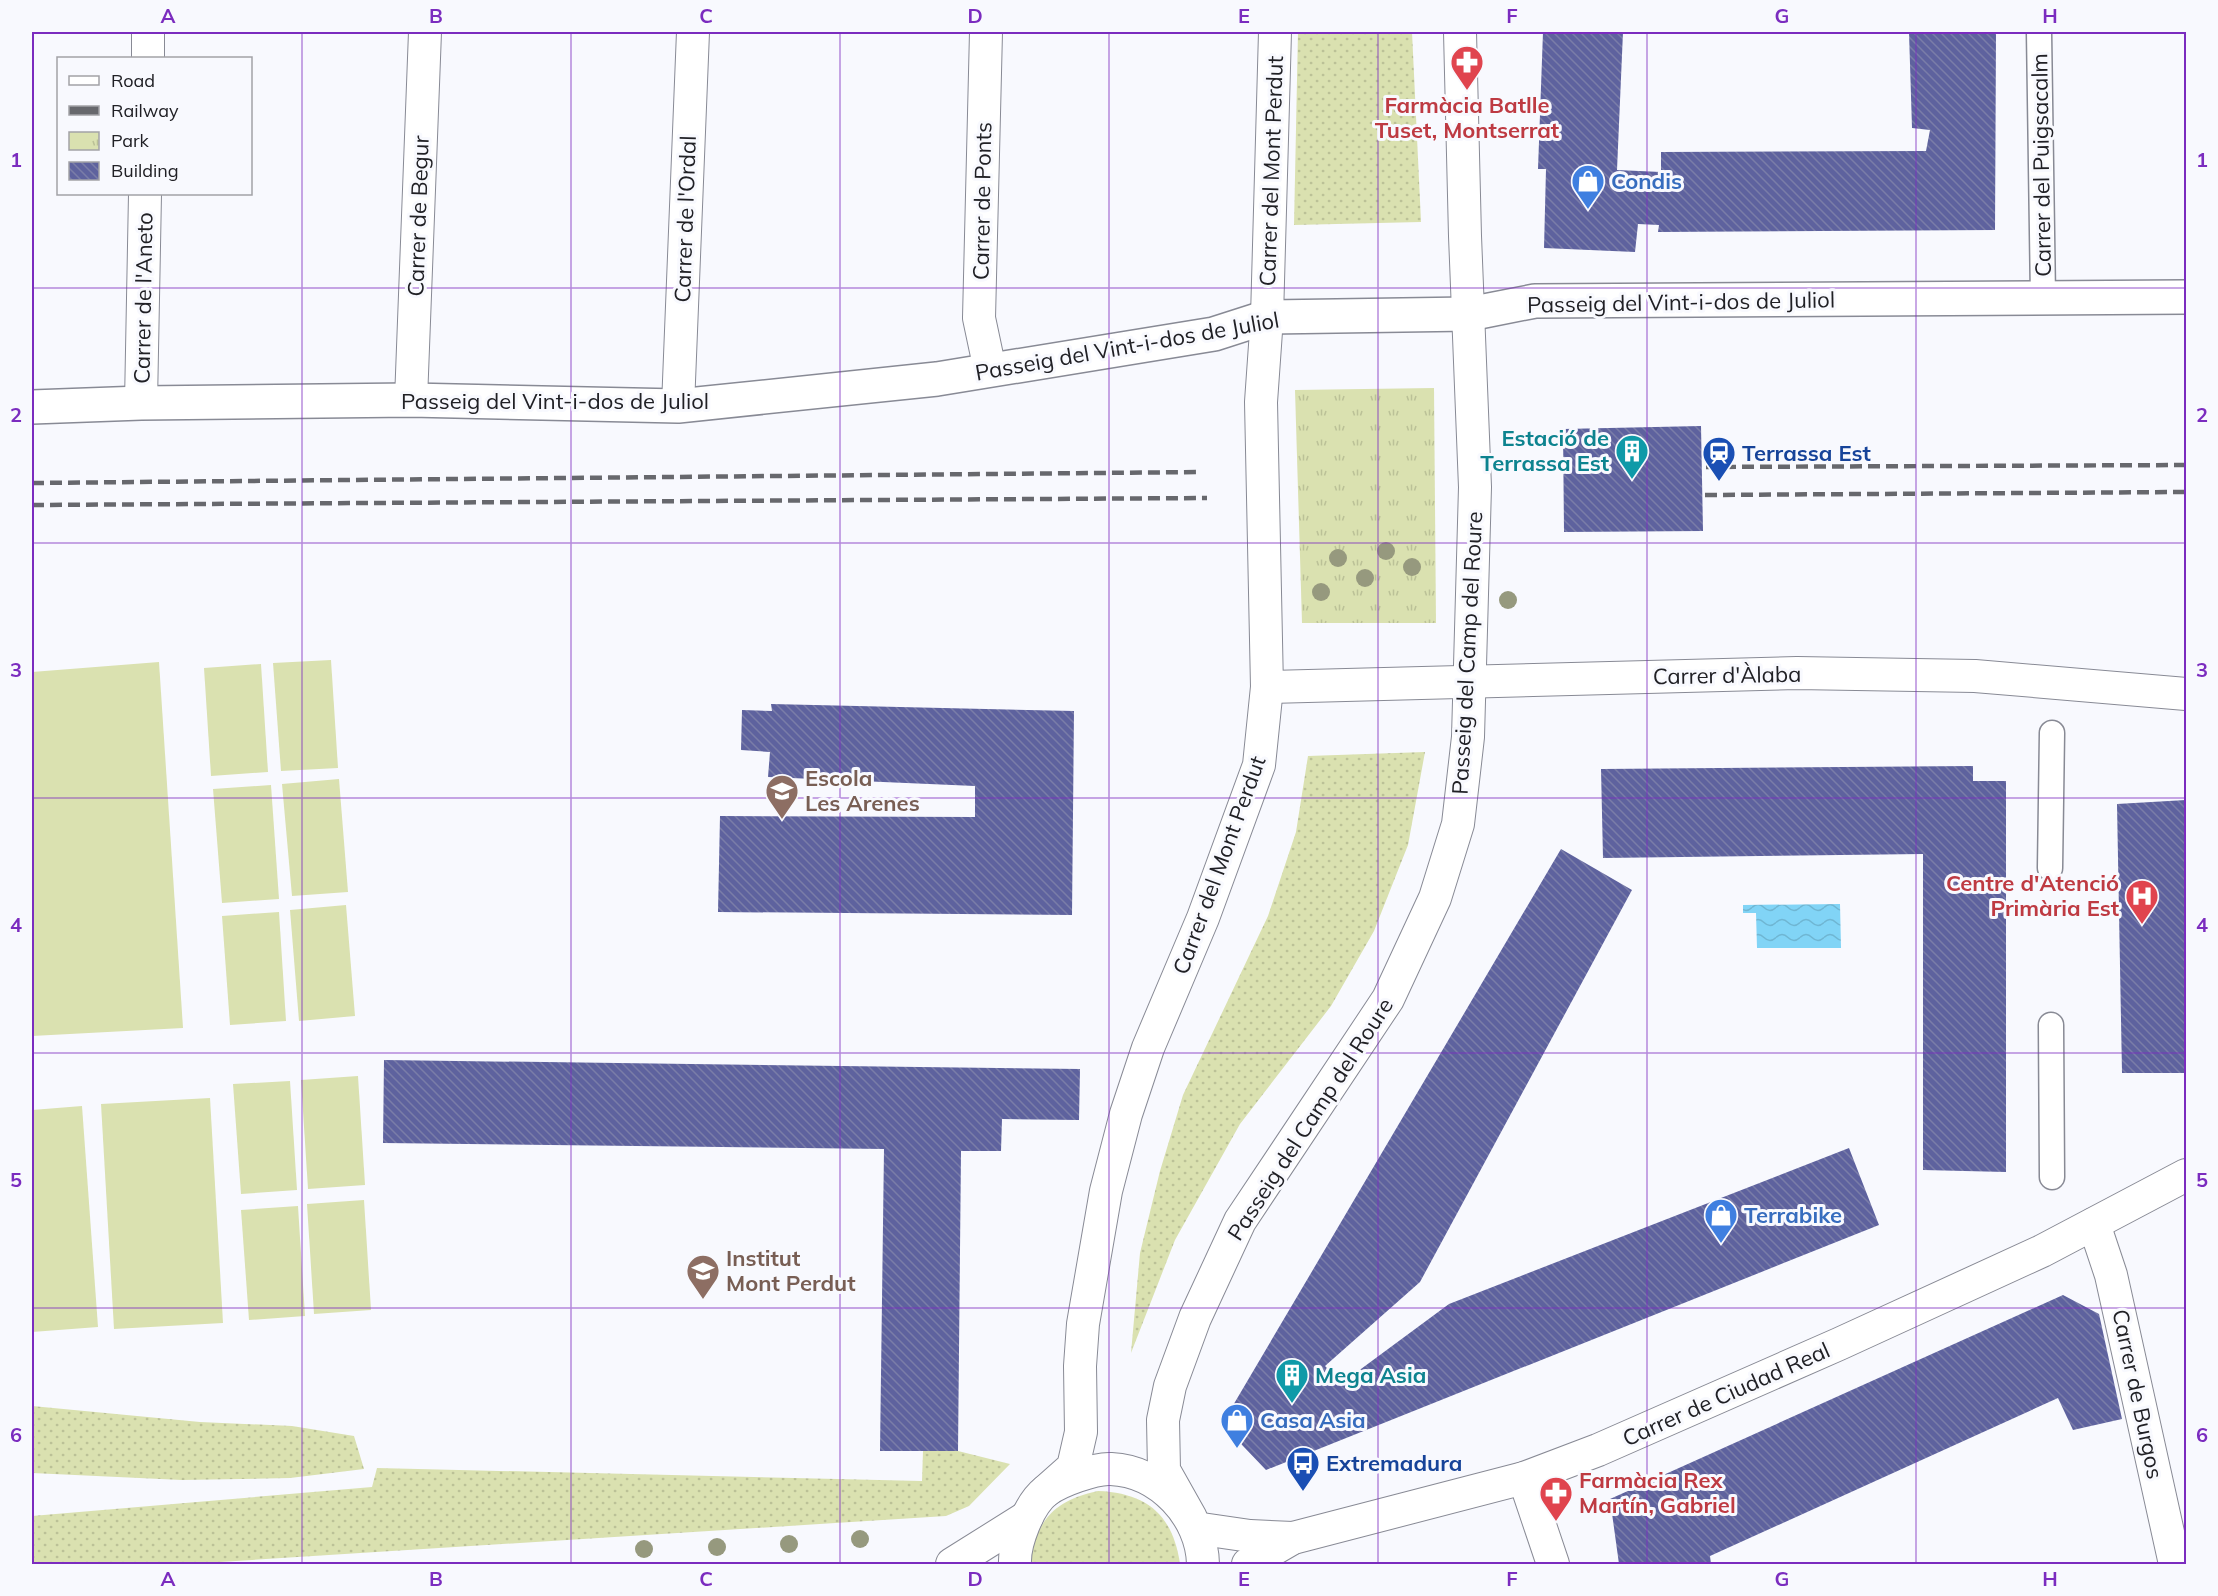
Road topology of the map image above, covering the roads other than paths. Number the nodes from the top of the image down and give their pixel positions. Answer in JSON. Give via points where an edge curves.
{"nodes":[{"id":1,"x":148,"y":32,"type":"edge"},
{"id":2,"x":425,"y":32,"type":"edge"},
{"id":3,"x":693,"y":32,"type":"edge"},
{"id":4,"x":986,"y":32,"type":"edge"},
{"id":5,"x":1275,"y":32,"type":"edge"},
{"id":6,"x":1460,"y":32,"type":"edge"},
{"id":7,"x":2039,"y":32,"type":"edge"},
{"id":8,"x":148,"y":57,"type":"edge"},
{"id":9,"x":145,"y":195,"type":"edge"},
{"id":10,"x":2187,"y":297,"type":"edge"},
{"id":11,"x":2043,"y":298,"type":"junction"},
{"id":12,"x":1469,"y":314,"type":"junction"},
{"id":13,"x":1267,"y":317,"type":"junction"},
{"id":14,"x":990,"y":370,"type":"junction"},
{"id":15,"x":411,"y":400,"type":"junction"},
{"id":16,"x":141,"y":403,"type":"junction"},
{"id":17,"x":678,"y":406,"type":"junction"},
{"id":18,"x":32,"y":407,"type":"edge"},
{"id":19,"x":1468,"y":681,"type":"junction"},
{"id":20,"x":1268,"y":687,"type":"junction"},
{"id":21,"x":2187,"y":694,"type":"edge"},
{"id":22,"x":2052,"y":733,"type":"dead end"},
{"id":23,"x":2050,"y":868,"type":"dead end"},
{"id":24,"x":2051,"y":1025,"type":"dead end"},
{"id":25,"x":2187,"y":1175,"type":"edge"},
{"id":26,"x":2052,"y":1177,"type":"dead end"},
{"id":27,"x":2187,"y":1192,"type":"edge"},
{"id":28,"x":2140,"y":1201,"type":"junction"},
{"id":29,"x":2094,"y":1224,"type":"junction"},
{"id":30,"x":1524,"y":1478,"type":"junction"},
{"id":31,"x":1046,"y":1491,"type":"junction"},
{"id":32,"x":1027,"y":1517,"type":"junction"},
{"id":33,"x":1193,"y":1523,"type":"junction"},
{"id":34,"x":1293,"y":1538,"type":"junction"},
{"id":35,"x":952,"y":1564,"type":"edge"},
{"id":36,"x":1015,"y":1564,"type":"edge"},
{"id":37,"x":1203,"y":1564,"type":"edge"},
{"id":38,"x":1248,"y":1564,"type":"edge"},
{"id":39,"x":1553,"y":1564,"type":"edge"},
{"id":40,"x":2175,"y":1564,"type":"edge"}],
"edges":[{"from":1,"to":8,"type":"street"},
{"from":2,"to":15,"type":"street","name":"Carrer de Begur"},
{"from":3,"to":17,"type":"street","name":"Carrer de l'Ordal"},
{"from":4,"to":14,"type":"street","name":"Carrer de Ponts","via":[[979,318]]},
{"from":5,"to":13,"type":"street","name":"Carrer del Mont Perdut"},
{"from":6,"to":12,"type":"street","name":"Passeig del Camp del Roure"},
{"from":7,"to":11,"type":"street","name":"Carrer del Puigsacalm"},
{"from":9,"to":16,"type":"street","name":"Carrer de l'Aneto"},
{"from":10,"to":11,"type":"street","name":"Passeig del Vint-i-dos de Juliol"},
{"from":11,"to":12,"type":"street","name":"Passeig del Vint-i-dos de Juliol","via":[[1535,301]]},
{"from":12,"to":13,"type":"street","name":"Passeig del Vint-i-dos de Juliol"},
{"from":12,"to":19,"type":"street","name":"Passeig del Camp del Roure","via":[[1475,487]]},
{"from":13,"to":14,"type":"street","name":"Passeig del Vint-i-dos de Juliol","via":[[1214,334]]},
{"from":13,"to":20,"type":"street","name":"Carrer del Mont Perdut","via":[[1261,412]]},
{"from":14,"to":17,"type":"street","name":"Passeig del Vint-i-dos de Juliol"},
{"from":15,"to":16,"type":"street","name":"Passeig del Vint-i-dos de Juliol"},
{"from":15,"to":17,"type":"street","name":"Passeig del Vint-i-dos de Juliol"},
{"from":16,"to":18,"type":"street","name":"Passeig del Vint-i-dos de Juliol"},
{"from":19,"to":20,"type":"street","name":"Carrer d'Àlaba"},
{"from":19,"to":21,"type":"street","name":"Carrer d'Àlaba","via":[[1797,673],[1975,676]]},
{"from":19,"to":33,"type":"street","name":"Passeig del Camp del Roure","via":[[1468,737],[1458,824],[1435,898],[1388,999],[1240,1221],[1195,1318],[1170,1386],[1163,1420],[1164,1470]]},
{"from":20,"to":31,"type":"street","name":"Carrer del Mont Perdut","via":[[1259,765],[1126,1114],[1104,1202],[1083,1324],[1079,1443],[1073,1467]]},
{"from":22,"to":23,"type":"street"},
{"from":24,"to":26,"type":"street"},
{"from":25,"to":28,"type":"street","name":"Carrer de Ciudad Real"},
{"from":27,"to":28,"type":"street","name":"Carrer de Ciudad Real"},
{"from":28,"to":29,"type":"street","name":"Carrer de Ciudad Real"},
{"from":29,"to":30,"type":"street","name":"Carrer de Ciudad Real","via":[[1839,1344],[1598,1450]]},
{"from":29,"to":40,"type":"street","name":"Carrer de Burgos","via":[[2111,1275]]},
{"from":30,"to":34,"type":"street","name":"Carrer de Ciudad Real"},
{"from":30,"to":39,"type":"street"},
{"from":31,"to":32,"type":"street","name":"Carrer del Mont Perdut"},
{"from":31,"to":33,"type":"street","via":[[1078,1475],[1110,1468],[1165,1488]]},
{"from":32,"to":35,"type":"street"},
{"from":32,"to":36,"type":"street"},
{"from":33,"to":34,"type":"street","name":"Carrer de Ciudad Real","via":[[1250,1536]]},
{"from":33,"to":37,"type":"street","via":[[1203,1548]]},
{"from":34,"to":38,"type":"street","name":"Carrer de Ciudad Real"}]}
